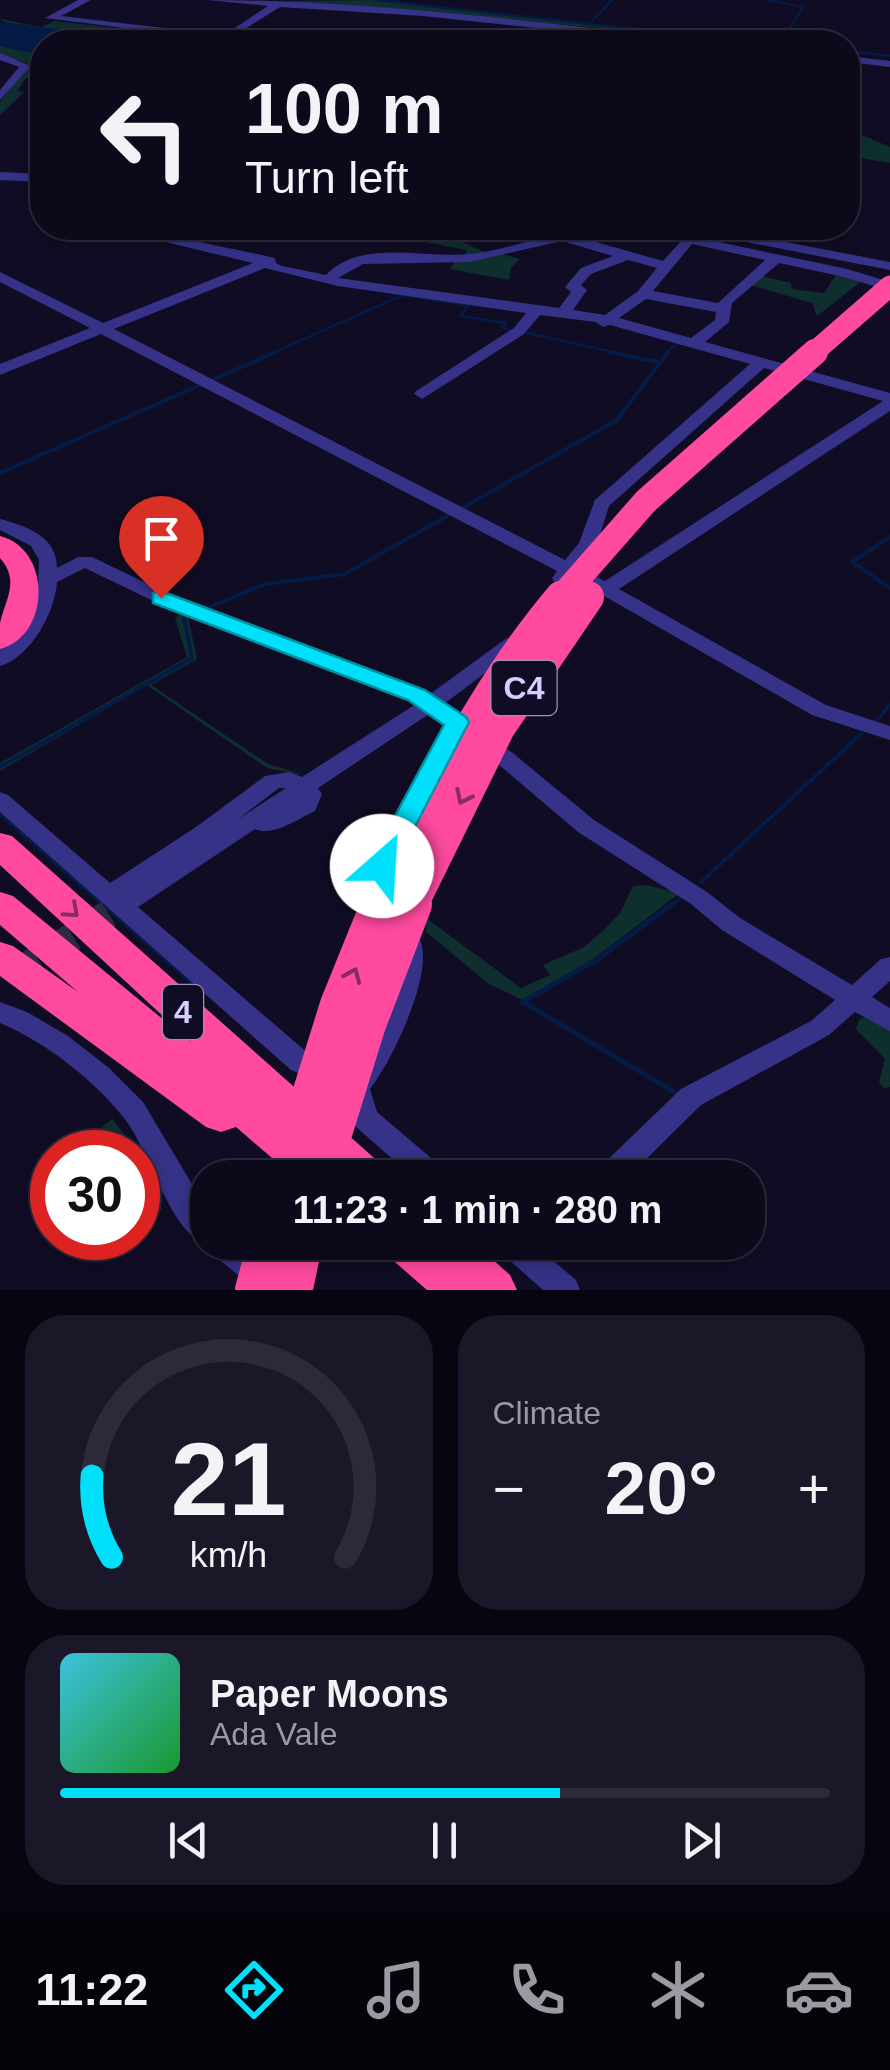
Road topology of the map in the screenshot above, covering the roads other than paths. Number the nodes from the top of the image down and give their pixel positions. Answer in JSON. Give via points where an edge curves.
{"nodes":[{"id":1,"x":86,"y":0,"type":"edge"},
{"id":2,"x":212,"y":0,"type":"edge"},
{"id":3,"x":281,"y":2,"type":"edge"},
{"id":4,"x":156,"y":30,"type":"edge"},
{"id":5,"x":238,"y":30,"type":"edge"},
{"id":6,"x":581,"y":30,"type":"edge"},
{"id":7,"x":0,"y":56,"type":"edge"},
{"id":8,"x":860,"y":60,"type":"edge"},
{"id":9,"x":890,"y":64,"type":"edge"},
{"id":10,"x":0,"y":97,"type":"edge"},
{"id":11,"x":0,"y":176,"type":"edge"},
{"id":12,"x":22,"y":177,"type":"junction"},
{"id":13,"x":30,"y":177,"type":"edge"},
{"id":14,"x":30,"y":183,"type":"edge"},
{"id":15,"x":170,"y":240,"type":"edge"},
{"id":16,"x":551,"y":240,"type":"edge"},
{"id":17,"x":567,"y":240,"type":"edge"},
{"id":18,"x":687,"y":240,"type":"edge"},
{"id":19,"x":713,"y":240,"type":"edge"},
{"id":20,"x":729,"y":240,"type":"edge"},
{"id":21,"x":624,"y":256,"type":"junction"},
{"id":22,"x":776,"y":258,"type":"junction"},
{"id":23,"x":262,"y":260,"type":"junction"},
{"id":24,"x":664,"y":266,"type":"junction"},
{"id":25,"x":890,"y":266,"type":"edge"},
{"id":26,"x":333,"y":274,"type":"junction"},
{"id":27,"x":0,"y":276,"type":"edge"},
{"id":28,"x":890,"y":286,"type":"edge"},
{"id":29,"x":375,"y":287,"type":"junction"},
{"id":30,"x":644,"y":294,"type":"junction"},
{"id":31,"x":890,"y":305,"type":"edge"},
{"id":32,"x":721,"y":308,"type":"junction"},
{"id":33,"x":536,"y":311,"type":"junction"},
{"id":34,"x":563,"y":314,"type":"junction"},
{"id":35,"x":611,"y":323,"type":"junction"},
{"id":36,"x":102,"y":329,"type":"junction"},
{"id":37,"x":695,"y":343,"type":"junction"},
{"id":38,"x":763,"y":361,"type":"junction"},
{"id":39,"x":0,"y":370,"type":"edge"},
{"id":40,"x":422,"y":394,"type":"dead end"},
{"id":41,"x":890,"y":401,"type":"edge"},
{"id":42,"x":0,"y":524,"type":"edge"},
{"id":43,"x":16,"y":563,"type":"edge"},
{"id":44,"x":568,"y":569,"type":"junction"},
{"id":45,"x":606,"y":589,"type":"junction"},
{"id":46,"x":0,"y":626,"type":"edge"},
{"id":47,"x":0,"y":640,"type":"edge"},
{"id":48,"x":0,"y":660,"type":"edge"},
{"id":49,"x":430,"y":704,"type":"junction"},
{"id":50,"x":457,"y":722,"type":"junction"},
{"id":51,"x":890,"y":733,"type":"edge"},
{"id":52,"x":303,"y":786,"type":"junction"},
{"id":53,"x":0,"y":800,"type":"edge"},
{"id":54,"x":0,"y":845,"type":"edge"},
{"id":55,"x":120,"y":904,"type":"junction"},
{"id":56,"x":0,"y":906,"type":"edge"},
{"id":57,"x":890,"y":966,"type":"edge"},
{"id":58,"x":2,"y":972,"type":"edge"},
{"id":59,"x":855,"y":998,"type":"junction"},
{"id":60,"x":0,"y":1012,"type":"edge"},
{"id":61,"x":890,"y":1021,"type":"edge"},
{"id":62,"x":356,"y":1087,"type":"junction"},
{"id":63,"x":282,"y":1160,"type":"edge"},
{"id":64,"x":291,"y":1160,"type":"edge"},
{"id":65,"x":301,"y":1160,"type":"edge"},
{"id":66,"x":327,"y":1160,"type":"edge"},
{"id":67,"x":347,"y":1160,"type":"edge"},
{"id":68,"x":414,"y":1160,"type":"edge"},
{"id":69,"x":626,"y":1160,"type":"edge"},
{"id":70,"x":190,"y":1213,"type":"edge"},
{"id":71,"x":241,"y":1260,"type":"edge"},
{"id":72,"x":263,"y":1260,"type":"edge"},
{"id":73,"x":297,"y":1260,"type":"edge"},
{"id":74,"x":433,"y":1260,"type":"edge"},
{"id":75,"x":537,"y":1260,"type":"edge"},
{"id":76,"x":255,"y":1290,"type":"edge"},
{"id":77,"x":279,"y":1290,"type":"edge"},
{"id":78,"x":290,"y":1290,"type":"edge"},
{"id":79,"x":494,"y":1290,"type":"edge"},
{"id":80,"x":565,"y":1290,"type":"edge"}],
"edges":[{"from":1,"to":4,"type":"street","via":[[50,18]]},
{"from":2,"to":3,"type":"street"},
{"from":3,"to":5,"type":"street"},
{"from":3,"to":6,"type":"street"},
{"from":7,"to":10,"type":"street","via":[[26,66]]},
{"from":8,"to":9,"type":"street"},
{"from":11,"to":12,"type":"street"},
{"from":12,"to":13,"type":"street"},
{"from":12,"to":14,"type":"street"},
{"from":15,"to":23,"type":"street"},
{"from":16,"to":26,"type":"street","via":[[466,258],[389,256],[343,264]]},
{"from":17,"to":21,"type":"street"},
{"from":18,"to":24,"type":"street"},
{"from":19,"to":22,"type":"street"},
{"from":20,"to":25,"type":"street"},
{"from":21,"to":24,"type":"street"},
{"from":21,"to":34,"type":"street","via":[[578,277],[572,287],[580,290]]},
{"from":22,"to":28,"type":"street"},
{"from":22,"to":32,"type":"street"},
{"from":23,"to":26,"type":"street"},
{"from":23,"to":29,"type":"street"},
{"from":23,"to":36,"type":"street"},
{"from":24,"to":30,"type":"street"},
{"from":26,"to":29,"type":"street"},
{"from":27,"to":36,"type":"street"},
{"from":64,"to":28,"type":"highway","number":"C4","one_way":true,"bridge":true,"via":[[319,1066],[388,892],[506,673],[585,568],[642,506]]},
{"from":29,"to":33,"type":"street"},
{"from":30,"to":32,"type":"street"},
{"from":30,"to":35,"type":"street"},
{"from":31,"to":66,"type":"highway","number":"C4","one_way":true,"bridge":true,"via":[[641,536],[539,664],[478,766],[388,961]]},
{"from":32,"to":37,"type":"street","via":[[722,322]]},
{"from":33,"to":34,"type":"street"},
{"from":33,"to":35,"type":"street","via":[[556,322]]},
{"from":33,"to":40,"type":"street","via":[[519,332]]},
{"from":34,"to":35,"type":"street"},
{"from":35,"to":37,"type":"street"},
{"from":36,"to":39,"type":"street"},
{"from":36,"to":44,"type":"street"},
{"from":37,"to":38,"type":"street"},
{"from":38,"to":41,"type":"street"},
{"from":38,"to":44,"type":"street","via":[[601,504],[588,544]]},
{"from":41,"to":45,"type":"street"},
{"from":42,"to":43,"type":"street","via":[[43,546],[49,558]]},
{"from":43,"to":46,"type":"highway","via":[[14,595]]},
{"from":43,"to":47,"type":"highway","via":[[26,599]]},
{"from":43,"to":48,"type":"street","via":[[46,602],[32,628]]},
{"from":43,"to":49,"type":"street","via":[[85,561],[187,610]]},
{"from":44,"to":45,"type":"street"},
{"from":44,"to":49,"type":"street","via":[[510,648]]},
{"from":45,"to":51,"type":"street","via":[[819,710]]},
{"from":49,"to":50,"type":"street"},
{"from":49,"to":52,"type":"street"},
{"from":50,"to":59,"type":"street","via":[[586,826]]},
{"from":50,"to":62,"type":"street","via":[[382,866],[381,878],[409,938],[410,961],[377,1062]]},
{"from":52,"to":55,"type":"street","via":[[273,781]]},
{"from":52,"to":55,"type":"street","via":[[312,800],[307,806]]},
{"from":53,"to":55,"type":"street"},
{"from":54,"to":67,"type":"highway","number":"4","one_way":true},
{"from":55,"to":62,"type":"street","via":[[300,1062]]},
{"from":56,"to":65,"type":"highway","number":"4"},
{"from":57,"to":59,"type":"street"},
{"from":58,"to":63,"type":"highway"},
{"from":59,"to":61,"type":"street"},
{"from":59,"to":69,"type":"street","via":[[820,1028],[691,1096]]},
{"from":60,"to":70,"type":"street","via":[[57,1044],[142,1120]]},
{"from":62,"to":68,"type":"street","via":[[366,1118]]},
{"from":71,"to":77,"type":"street"},
{"from":72,"to":76,"type":"highway","bridge":true},
{"from":73,"to":78,"type":"highway"},
{"from":74,"to":79,"type":"highway"},
{"from":75,"to":80,"type":"street"}]}
